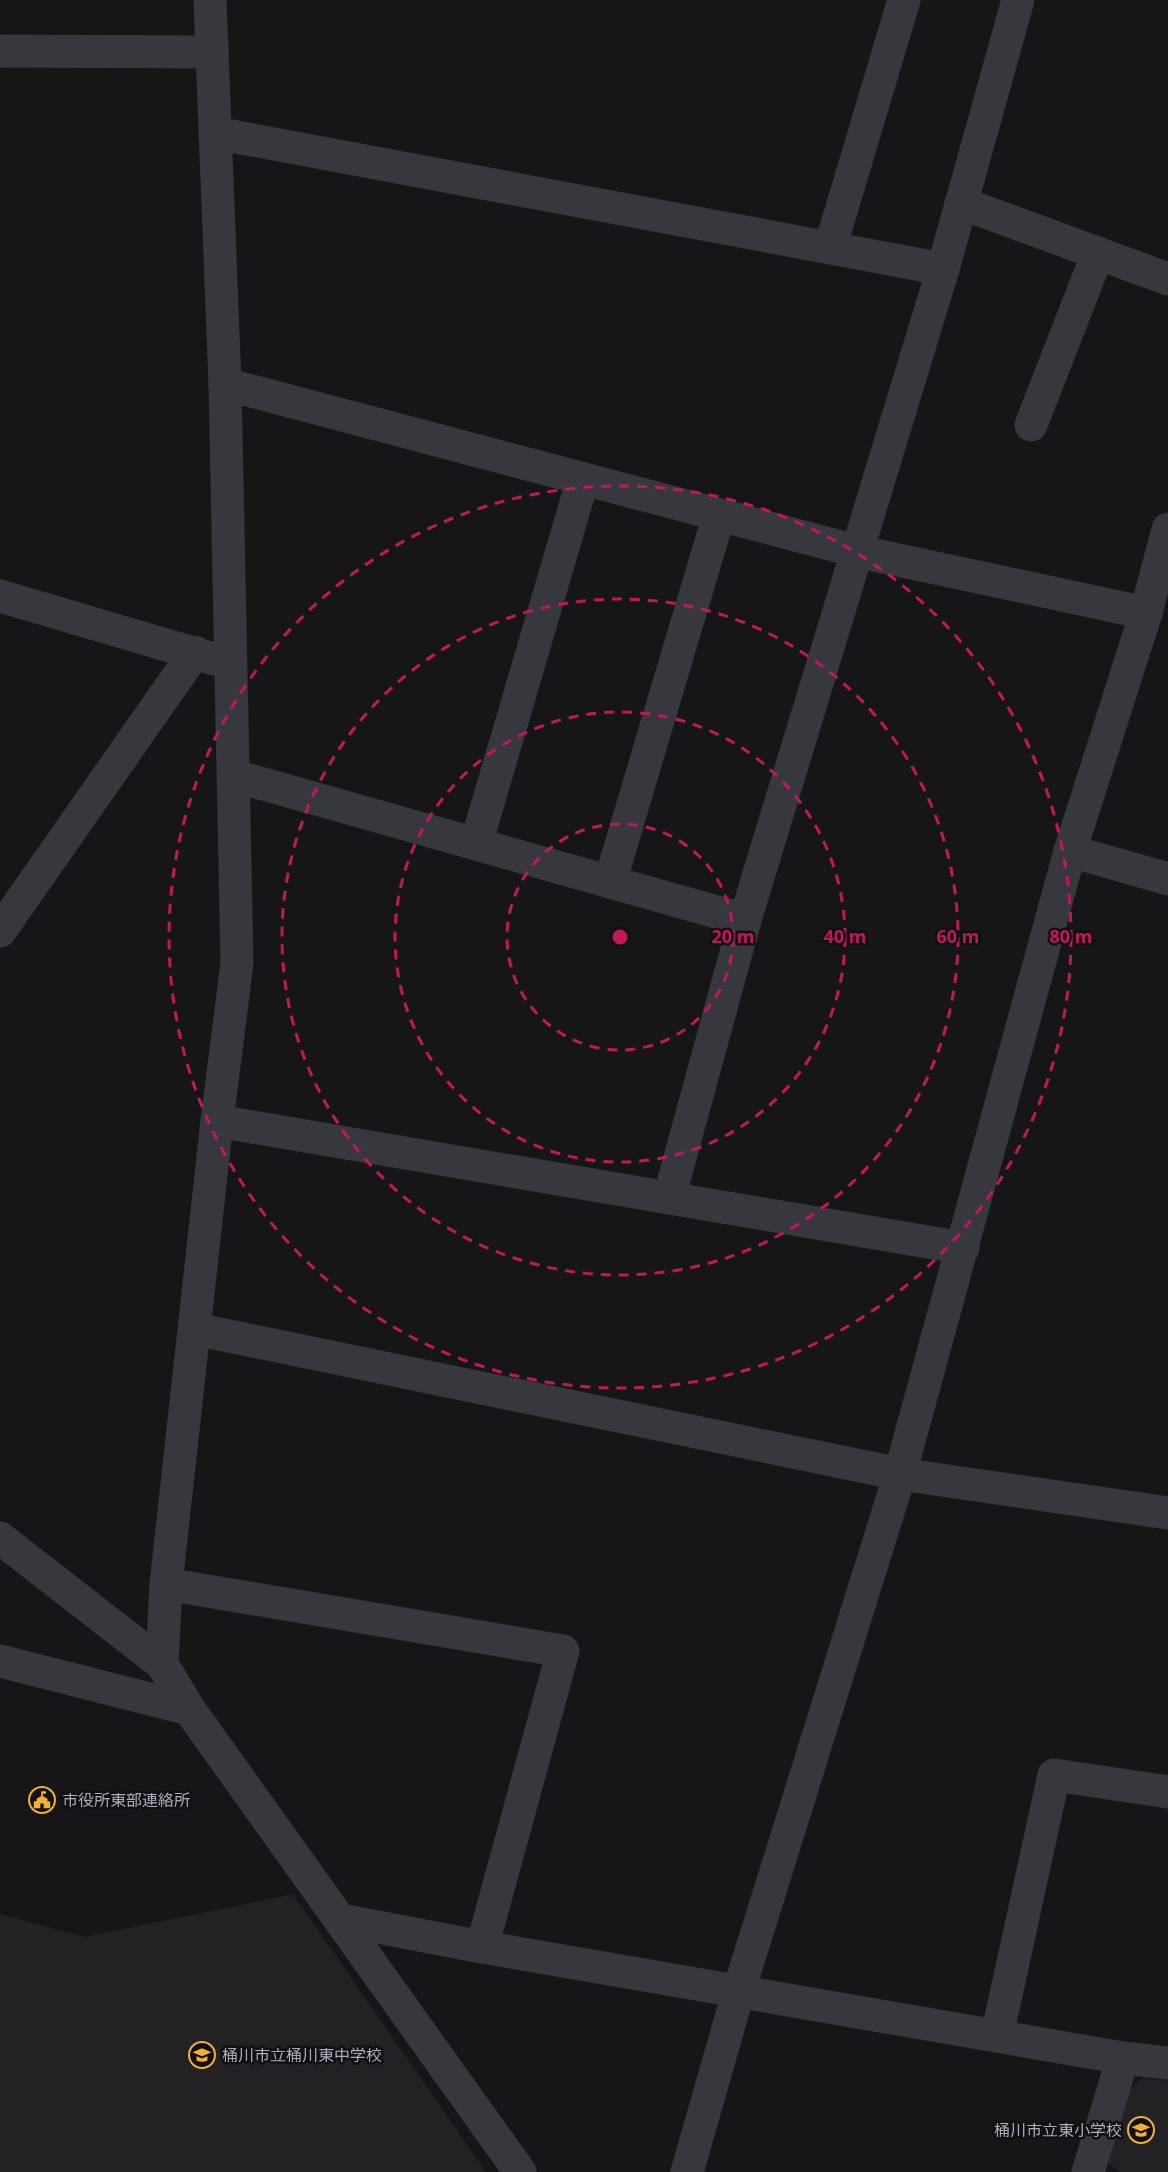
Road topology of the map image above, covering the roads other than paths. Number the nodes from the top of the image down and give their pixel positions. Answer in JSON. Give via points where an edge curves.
{"nodes":[{"id":1,"x":210,"y":0,"type":"edge"},
{"id":2,"x":904,"y":0,"type":"edge"},
{"id":3,"x":1018,"y":0,"type":"edge"},
{"id":4,"x":0,"y":51,"type":"edge"},
{"id":5,"x":212,"y":52,"type":"junction"},
{"id":6,"x":215,"y":133,"type":"junction"},
{"id":7,"x":961,"y":203,"type":"junction"},
{"id":8,"x":830,"y":248,"type":"junction"},
{"id":9,"x":1098,"y":253,"type":"junction"},
{"id":10,"x":943,"y":269,"type":"junction"},
{"id":11,"x":1168,"y":279,"type":"edge"},
{"id":12,"x":225,"y":384,"type":"junction"},
{"id":13,"x":1031,"y":425,"type":"dead end"},
{"id":14,"x":584,"y":479,"type":"junction"},
{"id":15,"x":719,"y":515,"type":"junction"},
{"id":16,"x":1168,"y":529,"type":"edge"},
{"id":17,"x":856,"y":551,"type":"junction"},
{"id":18,"x":0,"y":596,"type":"edge"},
{"id":19,"x":1146,"y":613,"type":"junction"},
{"id":20,"x":195,"y":652,"type":"junction"},
{"id":21,"x":230,"y":664,"type":"junction"},
{"id":22,"x":235,"y":776,"type":"junction"},
{"id":23,"x":476,"y":844,"type":"junction"},
{"id":24,"x":1070,"y":851,"type":"junction"},
{"id":25,"x":1168,"y":879,"type":"edge"},
{"id":26,"x":610,"y":882,"type":"junction"},
{"id":27,"x":4,"y":917,"type":"edge"},
{"id":28,"x":745,"y":920,"type":"junction"},
{"id":29,"x":217,"y":1121,"type":"junction"},
{"id":30,"x":669,"y":1197,"type":"junction"},
{"id":31,"x":963,"y":1248,"type":"junction"},
{"id":32,"x":195,"y":1329,"type":"junction"},
{"id":33,"x":900,"y":1474,"type":"junction"},
{"id":34,"x":1168,"y":1513,"type":"edge"},
{"id":35,"x":0,"y":1538,"type":"edge"},
{"id":36,"x":166,"y":1584,"type":"junction"},
{"id":37,"x":0,"y":1661,"type":"edge"},
{"id":38,"x":162,"y":1664,"type":"junction"},
{"id":39,"x":189,"y":1709,"type":"junction"},
{"id":40,"x":1168,"y":1792,"type":"edge"},
{"id":41,"x":341,"y":1920,"type":"junction"},
{"id":42,"x":482,"y":1947,"type":"junction"},
{"id":43,"x":739,"y":1990,"type":"junction"},
{"id":44,"x":997,"y":2036,"type":"junction"},
{"id":45,"x":1123,"y":2058,"type":"junction"},
{"id":46,"x":1168,"y":2063,"type":"edge"},
{"id":47,"x":520,"y":2172,"type":"edge"},
{"id":48,"x":687,"y":2172,"type":"edge"},
{"id":49,"x":1088,"y":2172,"type":"edge"}],
"edges":[{"from":1,"to":5,"type":"street"},
{"from":2,"to":8,"type":"street"},
{"from":3,"to":7,"type":"street"},
{"from":4,"to":5,"type":"street"},
{"from":5,"to":6,"type":"street"},
{"from":6,"to":8,"type":"street"},
{"from":6,"to":12,"type":"street"},
{"from":7,"to":9,"type":"street"},
{"from":7,"to":10,"type":"street"},
{"from":8,"to":10,"type":"street"},
{"from":9,"to":11,"type":"street"},
{"from":9,"to":13,"type":"street"},
{"from":10,"to":17,"type":"street"},
{"from":12,"to":14,"type":"street"},
{"from":12,"to":21,"type":"street"},
{"from":14,"to":15,"type":"street"},
{"from":14,"to":23,"type":"street"},
{"from":15,"to":17,"type":"street"},
{"from":15,"to":26,"type":"street"},
{"from":16,"to":19,"type":"street"},
{"from":17,"to":19,"type":"street"},
{"from":17,"to":28,"type":"street"},
{"from":18,"to":20,"type":"street"},
{"from":19,"to":24,"type":"street"},
{"from":20,"to":21,"type":"street"},
{"from":20,"to":27,"type":"street"},
{"from":21,"to":22,"type":"street"},
{"from":22,"to":23,"type":"street"},
{"from":22,"to":29,"type":"street","via":[[237,963]]},
{"from":23,"to":26,"type":"street"},
{"from":24,"to":25,"type":"street"},
{"from":24,"to":31,"type":"street"},
{"from":26,"to":28,"type":"street"},
{"from":28,"to":30,"type":"street"},
{"from":29,"to":30,"type":"street"},
{"from":29,"to":32,"type":"street"},
{"from":30,"to":31,"type":"street"},
{"from":31,"to":33,"type":"street"},
{"from":32,"to":33,"type":"street"},
{"from":32,"to":36,"type":"street"},
{"from":33,"to":34,"type":"street"},
{"from":33,"to":43,"type":"street"},
{"from":35,"to":38,"type":"street"},
{"from":36,"to":38,"type":"street"},
{"from":36,"to":42,"type":"street","via":[[563,1651]]},
{"from":37,"to":39,"type":"street"},
{"from":38,"to":39,"type":"street"},
{"from":39,"to":41,"type":"street"},
{"from":40,"to":44,"type":"street","via":[[1054,1775]]},
{"from":41,"to":42,"type":"street"},
{"from":41,"to":47,"type":"street"},
{"from":42,"to":43,"type":"street"},
{"from":43,"to":44,"type":"street"},
{"from":43,"to":48,"type":"street"},
{"from":44,"to":45,"type":"street"},
{"from":45,"to":46,"type":"street"},
{"from":45,"to":49,"type":"street"}]}
